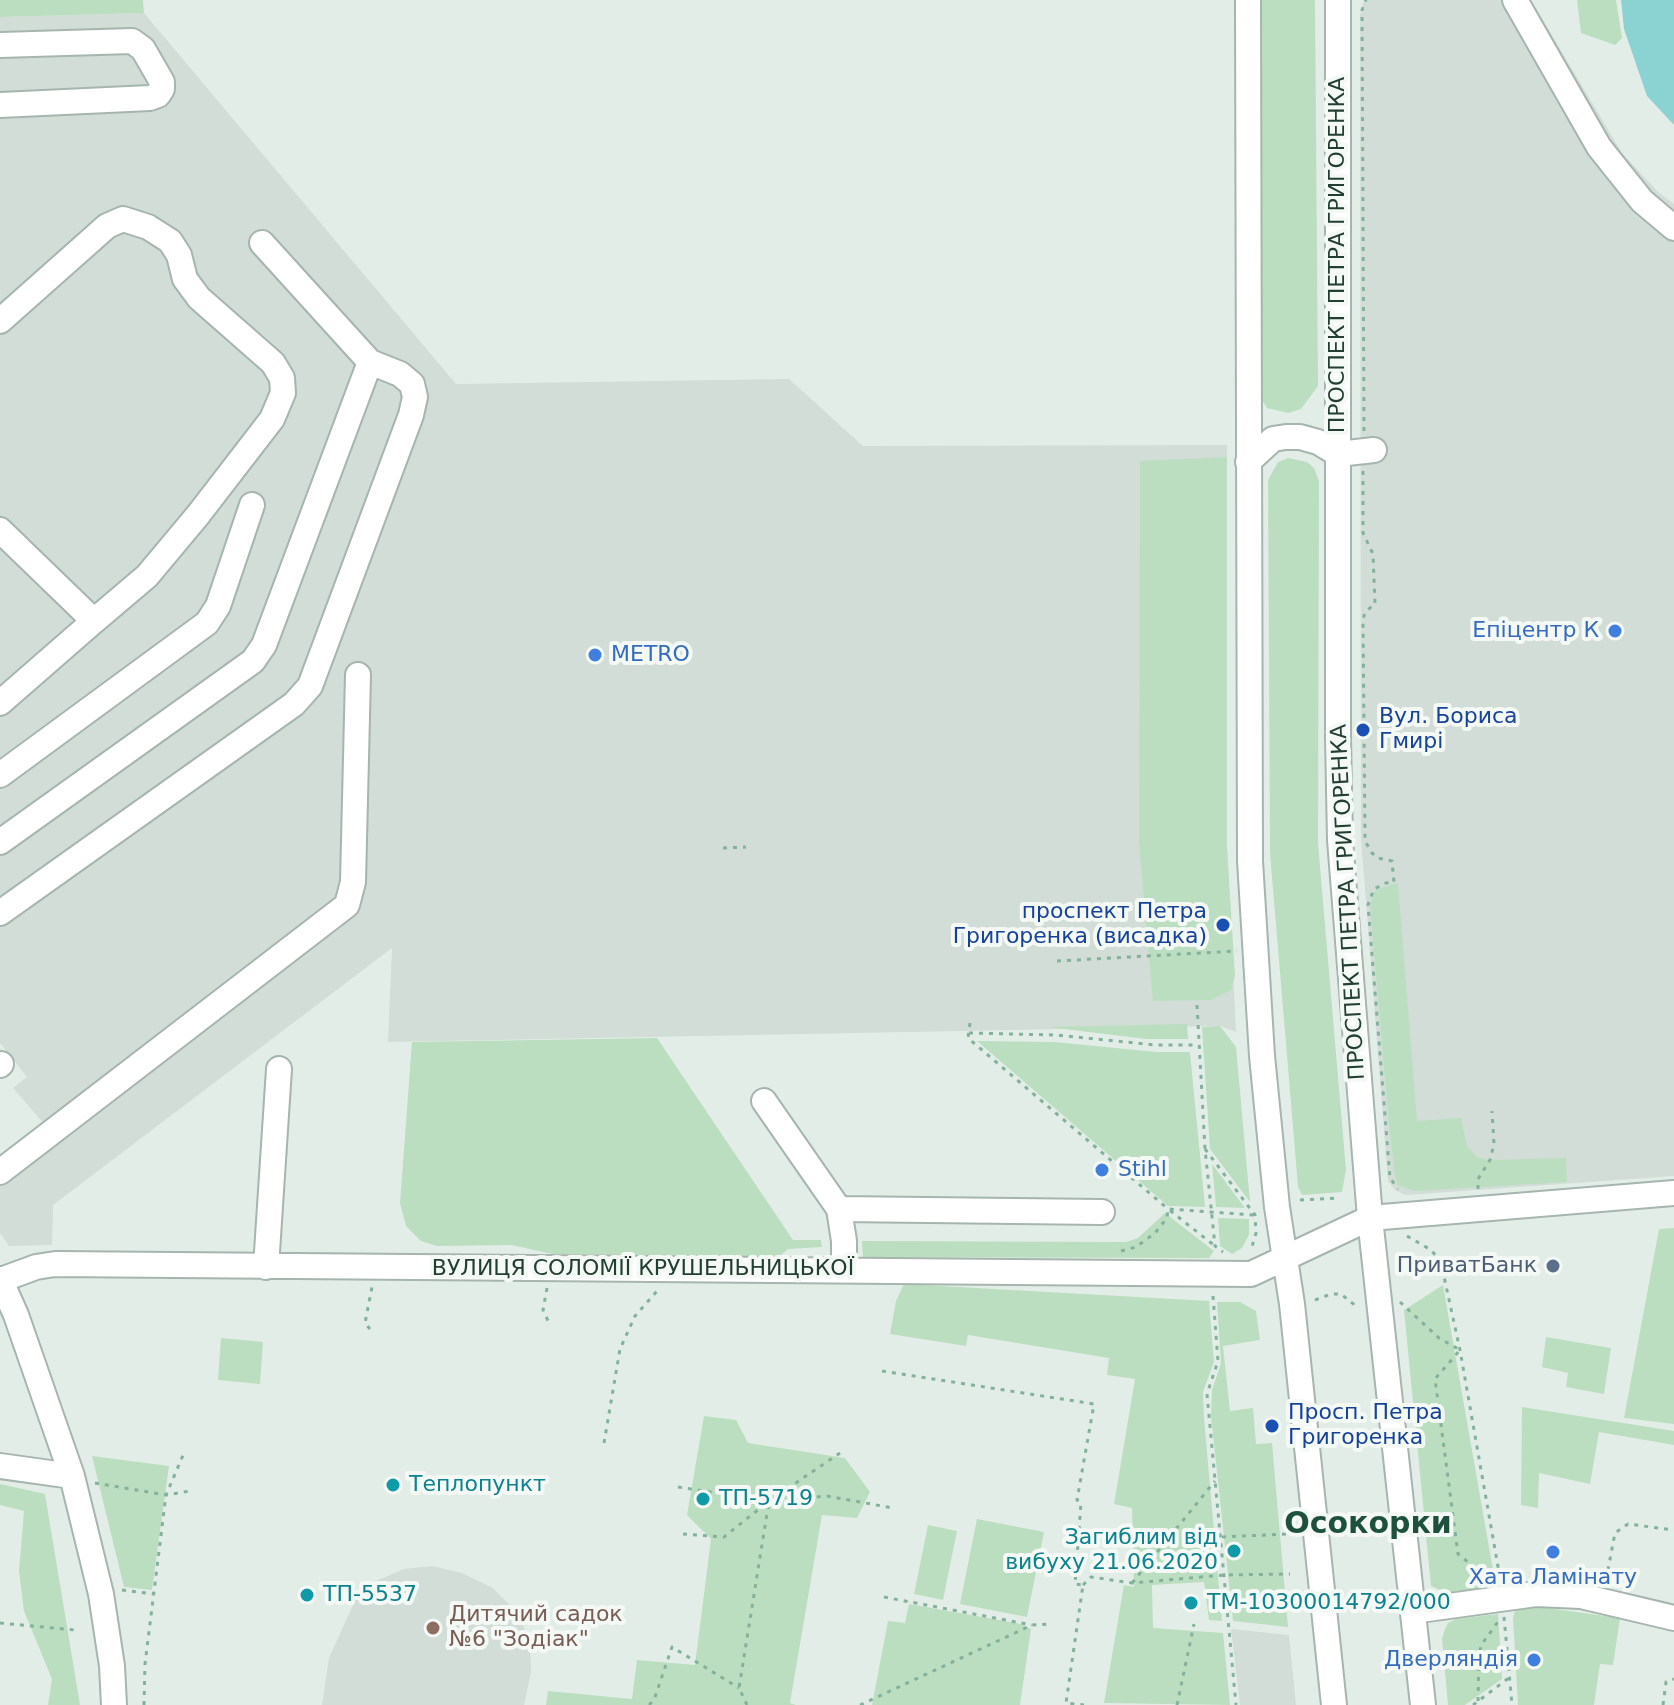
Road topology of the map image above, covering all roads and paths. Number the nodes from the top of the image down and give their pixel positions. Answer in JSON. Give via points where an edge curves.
{"nodes":[{"id":1,"x":1248,"y":0,"type":"edge"},
{"id":2,"x":1338,"y":0,"type":"edge"},
{"id":3,"x":1366,"y":0,"type":"edge"},
{"id":4,"x":1515,"y":0,"type":"edge"},
{"id":5,"x":0,"y":45,"type":"edge"},
{"id":6,"x":0,"y":105,"type":"edge"},
{"id":7,"x":1674,"y":228,"type":"edge"},
{"id":8,"x":262,"y":243,"type":"dead end"},
{"id":9,"x":0,"y":321,"type":"edge"},
{"id":10,"x":370,"y":362,"type":"junction"},
{"id":11,"x":1369,"y":450,"type":"junction"},
{"id":12,"x":1338,"y":454,"type":"junction"},
{"id":13,"x":1248,"y":462,"type":"junction"},
{"id":14,"x":252,"y":505,"type":"dead end"},
{"id":15,"x":0,"y":530,"type":"edge"},
{"id":16,"x":94,"y":621,"type":"junction"},
{"id":17,"x":358,"y":675,"type":"dead end"},
{"id":18,"x":0,"y":703,"type":"edge"},
{"id":19,"x":0,"y":775,"type":"edge"},
{"id":20,"x":0,"y":842,"type":"edge"},
{"id":21,"x":746,"y":847,"type":"dead end"},
{"id":22,"x":723,"y":848,"type":"dead end"},
{"id":23,"x":0,"y":913,"type":"edge"},
{"id":24,"x":1255,"y":950,"type":"junction"},
{"id":25,"x":1057,"y":961,"type":"dead end"},
{"id":26,"x":1197,"y":1005,"type":"dead end"},
{"id":27,"x":970,"y":1023,"type":"dead end"},
{"id":28,"x":969,"y":1033,"type":"junction"},
{"id":29,"x":1198,"y":1045,"type":"junction"},
{"id":30,"x":279,"y":1069,"type":"dead end"},
{"id":31,"x":764,"y":1101,"type":"dead end"},
{"id":32,"x":1492,"y":1111,"type":"dead end"},
{"id":33,"x":1205,"y":1149,"type":"junction"},
{"id":34,"x":0,"y":1172,"type":"edge"},
{"id":35,"x":1398,"y":1189,"type":"dead end"},
{"id":36,"x":1478,"y":1189,"type":"dead end"},
{"id":37,"x":1674,"y":1193,"type":"edge"},
{"id":38,"x":1339,"y":1198,"type":"dead end"},
{"id":39,"x":1300,"y":1200,"type":"dead end"},
{"id":40,"x":839,"y":1209,"type":"junction"},
{"id":41,"x":1168,"y":1209,"type":"junction"},
{"id":42,"x":1211,"y":1211,"type":"junction"},
{"id":43,"x":1102,"y":1212,"type":"dead end"},
{"id":44,"x":1255,"y":1215,"type":"junction"},
{"id":45,"x":1370,"y":1218,"type":"junction"},
{"id":46,"x":1405,"y":1235,"type":"dead end"},
{"id":47,"x":1215,"y":1246,"type":"junction"},
{"id":48,"x":1251,"y":1252,"type":"dead end"},
{"id":49,"x":1111,"y":1254,"type":"dead end"},
{"id":50,"x":1228,"y":1256,"type":"dead end"},
{"id":51,"x":1285,"y":1258,"type":"junction"},
{"id":52,"x":55,"y":1264,"type":"junction"},
{"id":53,"x":266,"y":1267,"type":"junction"},
{"id":54,"x":844,"y":1270,"type":"junction"},
{"id":55,"x":0,"y":1280,"type":"edge"},
{"id":56,"x":373,"y":1284,"type":"dead end"},
{"id":57,"x":548,"y":1284,"type":"dead end"},
{"id":58,"x":662,"y":1285,"type":"dead end"},
{"id":59,"x":1213,"y":1296,"type":"dead end"},
{"id":60,"x":1315,"y":1300,"type":"dead end"},
{"id":61,"x":1400,"y":1302,"type":"dead end"},
{"id":62,"x":1356,"y":1306,"type":"dead end"},
{"id":63,"x":15,"y":1311,"type":"junction"},
{"id":64,"x":549,"y":1323,"type":"dead end"},
{"id":65,"x":370,"y":1329,"type":"dead end"},
{"id":66,"x":1460,"y":1350,"type":"junction"},
{"id":67,"x":882,"y":1371,"type":"dead end"},
{"id":68,"x":604,"y":1443,"type":"dead end"},
{"id":69,"x":184,"y":1453,"type":"dead end"},
{"id":70,"x":840,"y":1453,"type":"dead end"},
{"id":71,"x":0,"y":1466,"type":"edge"},
{"id":72,"x":82,"y":1479,"type":"junction"},
{"id":73,"x":1215,"y":1481,"type":"junction"},
{"id":74,"x":678,"y":1487,"type":"dead end"},
{"id":75,"x":190,"y":1491,"type":"dead end"},
{"id":76,"x":166,"y":1495,"type":"junction"},
{"id":77,"x":769,"y":1501,"type":"junction"},
{"id":78,"x":893,"y":1508,"type":"dead end"},
{"id":79,"x":1674,"y":1530,"type":"edge"},
{"id":80,"x":683,"y":1534,"type":"dead end"},
{"id":81,"x":1286,"y":1534,"type":"dead end"},
{"id":82,"x":1220,"y":1537,"type":"junction"},
{"id":83,"x":1290,"y":1574,"type":"dead end"},
{"id":84,"x":1224,"y":1575,"type":"junction"},
{"id":85,"x":1132,"y":1583,"type":"junction"},
{"id":86,"x":1083,"y":1585,"type":"junction"},
{"id":87,"x":1605,"y":1589,"type":"dead end"},
{"id":88,"x":121,"y":1590,"type":"dead end"},
{"id":89,"x":154,"y":1594,"type":"junction"},
{"id":90,"x":884,"y":1597,"type":"dead end"},
{"id":91,"x":1503,"y":1600,"type":"junction"},
{"id":92,"x":1413,"y":1611,"type":"junction"},
{"id":93,"x":1674,"y":1618,"type":"edge"},
{"id":94,"x":0,"y":1623,"type":"edge"},
{"id":95,"x":1050,"y":1624,"type":"dead end"},
{"id":96,"x":1194,"y":1624,"type":"dead end"},
{"id":97,"x":1032,"y":1625,"type":"junction"},
{"id":98,"x":75,"y":1630,"type":"dead end"},
{"id":99,"x":1510,"y":1677,"type":"junction"},
{"id":100,"x":1674,"y":1679,"type":"edge"},
{"id":101,"x":739,"y":1688,"type":"junction"},
{"id":102,"x":1478,"y":1701,"type":"junction"},
{"id":103,"x":114,"y":1705,"type":"edge"},
{"id":104,"x":144,"y":1705,"type":"edge"},
{"id":105,"x":649,"y":1705,"type":"edge"},
{"id":106,"x":747,"y":1705,"type":"edge"},
{"id":107,"x":860,"y":1705,"type":"edge"},
{"id":108,"x":1084,"y":1705,"type":"edge"},
{"id":109,"x":1177,"y":1705,"type":"edge"},
{"id":110,"x":1236,"y":1705,"type":"edge"},
{"id":111,"x":1334,"y":1705,"type":"edge"},
{"id":112,"x":1423,"y":1705,"type":"edge"},
{"id":113,"x":1473,"y":1705,"type":"edge"},
{"id":114,"x":1512,"y":1705,"type":"edge"},
{"id":115,"x":1663,"y":1705,"type":"edge"}],
"edges":[{"from":1,"to":13,"type":"street"},
{"from":2,"to":12,"type":"street","name":"ПРОСПЕКТ ПЕТРА ГРИГОРЕНКА"},
{"from":3,"to":11,"type":"path","via":[[1362,10]]},
{"from":4,"to":7,"type":"street","via":[[1599,147],[1642,201]]},
{"from":5,"to":6,"type":"street","via":[[132,41],[143,49],[162,89],[150,98]]},
{"from":8,"to":10,"type":"street"},
{"from":9,"to":16,"type":"street","via":[[107,226],[123,219],[170,241],[199,298],[273,363],[282,378],[283,393],[272,419],[226,479],[147,576]]},
{"from":10,"to":20,"type":"street","via":[[264,645],[253,661]]},
{"from":10,"to":23,"type":"street","via":[[400,374],[412,384],[415,397],[310,686],[294,704]]},
{"from":11,"to":12,"type":"street"},
{"from":11,"to":35,"type":"path","via":[[1363,533],[1373,554],[1375,604],[1363,620],[1365,841],[1372,853],[1392,861],[1394,882],[1374,889],[1368,905],[1390,1178]]},
{"from":12,"to":13,"type":"street","via":[[1318,442],[1286,437],[1273,439]]},
{"from":12,"to":45,"type":"street","name":"ПРОСПЕКТ ПЕТРА ГРИГОРЕНКА","via":[[1340,840]]},
{"from":13,"to":24,"type":"street"},
{"from":14,"to":19,"type":"street","via":[[218,606],[207,623]]},
{"from":15,"to":16,"type":"street"},
{"from":16,"to":18,"type":"street"},
{"from":17,"to":34,"type":"street","via":[[353,882],[347,905]]},
{"from":21,"to":22,"type":"path"},
{"from":24,"to":25,"type":"path"},
{"from":24,"to":51,"type":"street"},
{"from":26,"to":29,"type":"path"},
{"from":27,"to":28,"type":"path"},
{"from":28,"to":29,"type":"path"},
{"from":28,"to":41,"type":"path","via":[[968,1038]]},
{"from":29,"to":33,"type":"path"},
{"from":30,"to":53,"type":"street"},
{"from":31,"to":40,"type":"street"},
{"from":32,"to":36,"type":"path","via":[[1494,1144]]},
{"from":33,"to":42,"type":"path"},
{"from":33,"to":44,"type":"path"},
{"from":37,"to":45,"type":"street"},
{"from":38,"to":39,"type":"path"},
{"from":40,"to":43,"type":"street"},
{"from":40,"to":54,"type":"street"},
{"from":41,"to":42,"type":"path"},
{"from":41,"to":47,"type":"path"},
{"from":41,"to":49,"type":"path","via":[[1155,1233],[1136,1247]]},
{"from":42,"to":44,"type":"path"},
{"from":42,"to":47,"type":"path"},
{"from":44,"to":48,"type":"path"},
{"from":45,"to":51,"type":"street","name":"ВУЛИЦЯ СОЛОМІЇ КРУШЕЛЬНИЦЬКОЇ"},
{"from":45,"to":92,"type":"street","name":"ПРОСПЕКТ ПЕТРА ГРИГОРЕНКА"},
{"from":46,"to":66,"type":"path","via":[[1437,1257]]},
{"from":47,"to":50,"type":"path"},
{"from":51,"to":54,"type":"street","name":"ВУЛИЦЯ СОЛОМІЇ КРУШЕЛЬНИЦЬКОЇ","via":[[1251,1274]]},
{"from":51,"to":111,"type":"street"},
{"from":52,"to":53,"type":"street","name":"ВУЛИЦЯ СОЛОМІЇ КРУШЕЛЬНИЦЬКОЇ"},
{"from":52,"to":55,"type":"street","name":"ВУЛИЦЯ СОЛОМІЇ КРУШЕЛЬНИЦЬКОЇ"},
{"from":52,"to":63,"type":"street","via":[[26,1285]]},
{"from":53,"to":54,"type":"street","name":"ВУЛИЦЯ СОЛОМІЇ КРУШЕЛЬНИЦЬКОЇ"},
{"from":55,"to":63,"type":"street"},
{"from":56,"to":65,"type":"path","via":[[365,1323]]},
{"from":57,"to":64,"type":"path","via":[[543,1310]]},
{"from":58,"to":68,"type":"path","via":[[635,1316],[620,1349]]},
{"from":59,"to":73,"type":"path","via":[[1218,1361],[1207,1394]]},
{"from":60,"to":62,"type":"path","via":[[1341,1294]]},
{"from":61,"to":66,"type":"path"},
{"from":63,"to":72,"type":"street"},
{"from":66,"to":91,"type":"path"},
{"from":66,"to":91,"type":"path","via":[[1435,1379],[1458,1554]]},
{"from":67,"to":86,"type":"path","via":[[1094,1404],[1077,1500],[1081,1503],[1075,1584]]},
{"from":69,"to":76,"type":"path"},
{"from":70,"to":77,"type":"path"},
{"from":71,"to":72,"type":"street"},
{"from":72,"to":76,"type":"path"},
{"from":72,"to":103,"type":"street"},
{"from":73,"to":82,"type":"path"},
{"from":73,"to":85,"type":"path"},
{"from":74,"to":77,"type":"path"},
{"from":75,"to":76,"type":"path"},
{"from":76,"to":89,"type":"path"},
{"from":77,"to":78,"type":"path","via":[[827,1496]]},
{"from":77,"to":80,"type":"path","via":[[724,1537]]},
{"from":77,"to":101,"type":"path"},
{"from":79,"to":87,"type":"path","via":[[1628,1524],[1615,1533]]},
{"from":81,"to":82,"type":"path"},
{"from":82,"to":84,"type":"path"},
{"from":83,"to":84,"type":"path"},
{"from":84,"to":85,"type":"path"},
{"from":84,"to":110,"type":"path"},
{"from":85,"to":86,"type":"path","via":[[1091,1577]]},
{"from":86,"to":108,"type":"path","via":[[1066,1703]]},
{"from":88,"to":89,"type":"path"},
{"from":89,"to":104,"type":"path"},
{"from":90,"to":97,"type":"path"},
{"from":91,"to":92,"type":"street"},
{"from":91,"to":93,"type":"street","via":[[1536,1594],[1581,1596]]},
{"from":91,"to":99,"type":"path"},
{"from":91,"to":102,"type":"path","via":[[1482,1644]]},
{"from":92,"to":112,"type":"street","name":"ПРОСПЕКТ ПЕТРА ГРИГОРЕНКА"},
{"from":94,"to":98,"type":"path"},
{"from":95,"to":97,"type":"path"},
{"from":96,"to":109,"type":"path"},
{"from":97,"to":107,"type":"path"},
{"from":99,"to":102,"type":"path"},
{"from":99,"to":114,"type":"path"},
{"from":100,"to":115,"type":"path","via":[[1666,1682]]},
{"from":101,"to":105,"type":"path","via":[[672,1647]]},
{"from":101,"to":106,"type":"path"},
{"from":102,"to":113,"type":"path"}]}
